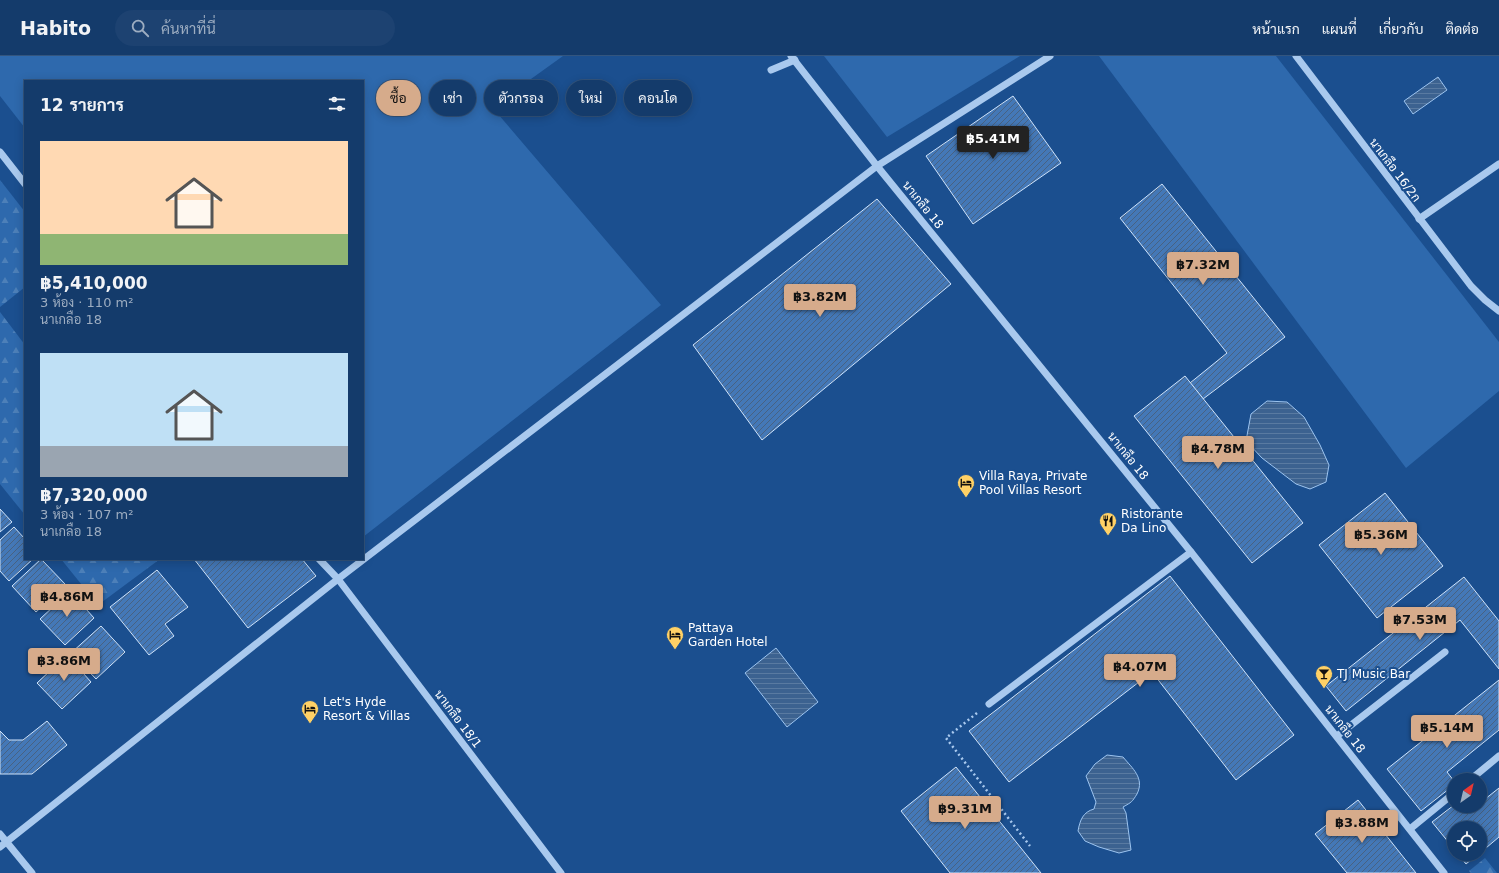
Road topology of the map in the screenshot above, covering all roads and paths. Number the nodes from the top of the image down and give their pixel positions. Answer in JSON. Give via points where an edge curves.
{"nodes":[{"id":1,"x":1050,"y":56,"type":"edge"},
{"id":2,"x":1296,"y":56,"type":"edge"},
{"id":3,"x":793,"y":58,"type":"edge"},
{"id":4,"x":771,"y":70,"type":"dead end"},
{"id":5,"x":0,"y":152,"type":"edge"},
{"id":6,"x":1499,"y":164,"type":"edge"},
{"id":7,"x":877,"y":166,"type":"junction"},
{"id":8,"x":24,"y":183,"type":"edge"},
{"id":9,"x":1419,"y":219,"type":"junction"},
{"id":10,"x":1499,"y":311,"type":"edge"},
{"id":11,"x":1191,"y":552,"type":"junction"},
{"id":12,"x":364,"y":559,"type":"edge"},
{"id":13,"x":320,"y":560,"type":"edge"},
{"id":14,"x":363,"y":560,"type":"edge"},
{"id":15,"x":338,"y":579,"type":"junction"},
{"id":16,"x":1445,"y":652,"type":"dead end"},
{"id":17,"x":989,"y":704,"type":"joint"},
{"id":18,"x":1337,"y":736,"type":"junction"},
{"id":19,"x":1499,"y":756,"type":"edge"},
{"id":20,"x":1478,"y":773,"type":"edge"},
{"id":21,"x":1447,"y":799,"type":"edge"},
{"id":22,"x":1410,"y":829,"type":"junction"},
{"id":23,"x":0,"y":834,"type":"edge"},
{"id":24,"x":7,"y":842,"type":"junction"},
{"id":25,"x":1030,"y":846,"type":"dead end"},
{"id":26,"x":0,"y":847,"type":"edge"},
{"id":27,"x":32,"y":873,"type":"edge"},
{"id":28,"x":561,"y":873,"type":"edge"},
{"id":29,"x":1444,"y":873,"type":"edge"}],
"edges":[{"from":1,"to":7,"type":"street"},
{"from":2,"to":9,"type":"street","name":"นาเกลือ 16/2ก"},
{"from":3,"to":4,"type":"street"},
{"from":3,"to":7,"type":"street","name":"นาเกลือ 18"},
{"from":5,"to":8,"type":"street"},
{"from":6,"to":9,"type":"street","name":"นาเกลือ 16/2ก"},
{"from":7,"to":11,"type":"street","name":"นาเกลือ 18"},
{"from":7,"to":12,"type":"street"},
{"from":9,"to":10,"type":"street","via":[[1470,286]]},
{"from":11,"to":17,"type":"street"},
{"from":11,"to":18,"type":"street","name":"นาเกลือ 18"},
{"from":13,"to":15,"type":"street","name":"นาเกลือ 18/1"},
{"from":14,"to":15,"type":"street"},
{"from":15,"to":24,"type":"street"},
{"from":15,"to":28,"type":"street","name":"นาเกลือ 18/1"},
{"from":16,"to":18,"type":"street"},
{"from":17,"to":25,"type":"path","via":[[946,738]]},
{"from":18,"to":22,"type":"street","name":"นาเกลือ 18"},
{"from":19,"to":20,"type":"street"},
{"from":21,"to":22,"type":"street"},
{"from":22,"to":29,"type":"street","name":"นาเกลือ 18"},
{"from":23,"to":24,"type":"street"},
{"from":24,"to":26,"type":"street"},
{"from":24,"to":27,"type":"street"}]}
